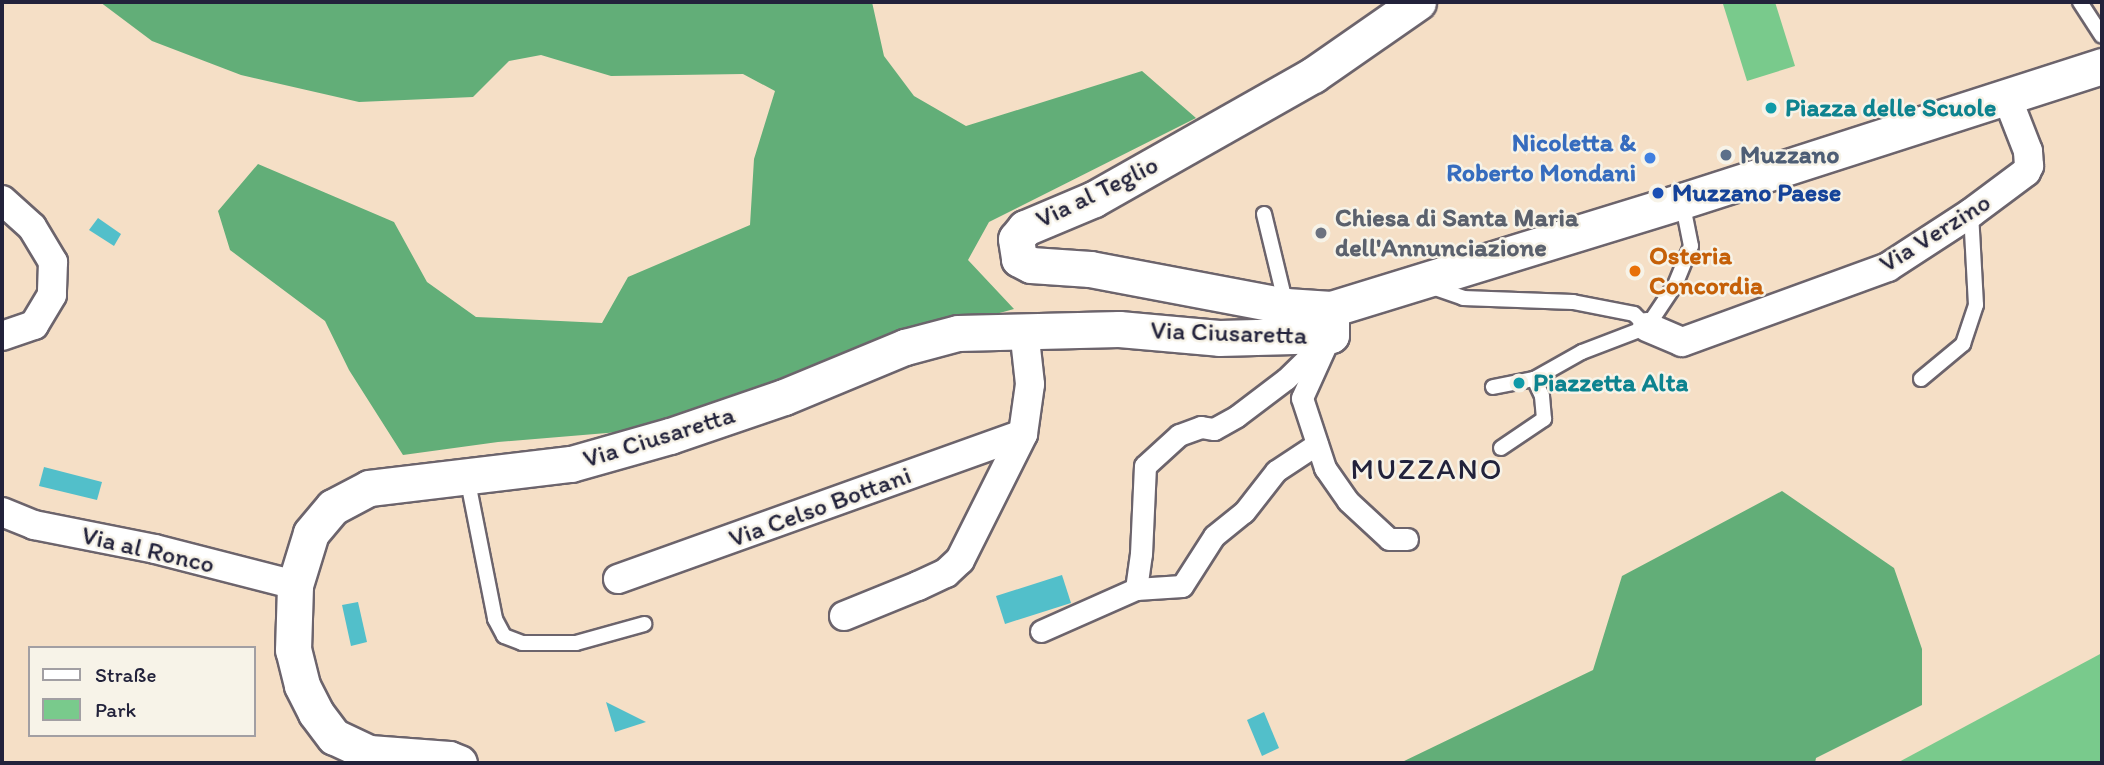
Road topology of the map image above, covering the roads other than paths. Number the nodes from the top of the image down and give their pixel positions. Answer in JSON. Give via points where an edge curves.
{"nodes":[{"id":1,"x":1418,"y":2,"type":"edge"},
{"id":2,"x":2081,"y":2,"type":"edge"},
{"id":3,"x":2102,"y":36,"type":"edge"},
{"id":4,"x":2102,"y":66,"type":"edge"},
{"id":5,"x":2007,"y":97,"type":"junction"},
{"id":6,"x":2,"y":200,"type":"edge"},
{"id":7,"x":1682,"y":201,"type":"junction"},
{"id":8,"x":1971,"y":213,"type":"junction"},
{"id":9,"x":1264,"y":214,"type":"dead end"},
{"id":10,"x":1409,"y":287,"type":"junction"},
{"id":11,"x":1286,"y":306,"type":"junction"},
{"id":12,"x":1331,"y":322,"type":"junction"},
{"id":13,"x":1647,"y":327,"type":"junction"},
{"id":14,"x":1024,"y":330,"type":"junction"},
{"id":15,"x":2,"y":336,"type":"edge"},
{"id":16,"x":1534,"y":379,"type":"junction"},
{"id":17,"x":1921,"y":379,"type":"dead end"},
{"id":18,"x":1493,"y":387,"type":"dead end"},
{"id":19,"x":1023,"y":434,"type":"junction"},
{"id":20,"x":1317,"y":444,"type":"junction"},
{"id":21,"x":1501,"y":448,"type":"dead end"},
{"id":22,"x":467,"y":477,"type":"junction"},
{"id":23,"x":2,"y":512,"type":"edge"},
{"id":24,"x":1407,"y":539,"type":"dead end"},
{"id":25,"x":618,"y":579,"type":"dead end"},
{"id":26,"x":295,"y":585,"type":"junction"},
{"id":27,"x":1136,"y":589,"type":"junction"},
{"id":28,"x":844,"y":616,"type":"dead end"},
{"id":29,"x":644,"y":624,"type":"dead end"},
{"id":30,"x":1041,"y":631,"type":"dead end"},
{"id":31,"x":459,"y":763,"type":"edge"}],
"edges":[{"from":1,"to":11,"type":"street","name":"Via al Teglio","via":[[1313,75],[1094,199],[1037,221],[1016,239],[1019,259],[1031,265],[1090,269]]},
{"from":2,"to":3,"type":"lane"},
{"from":4,"to":5,"type":"street","name":"Via al Teglio"},
{"from":5,"to":7,"type":"street","name":"Via al Teglio"},
{"from":5,"to":8,"type":"street","name":"Via Verzino","via":[[2028,151],[2029,166],[2020,178]]},
{"from":6,"to":15,"type":"street","via":[[32,227],[53,262],[52,295],[34,325]]},
{"from":7,"to":10,"type":"street","name":"Via al Teglio"},
{"from":7,"to":13,"type":"lane","via":[[1691,246],[1675,285]]},
{"from":8,"to":13,"type":"street","name":"Via Verzino","via":[[1888,267],[1682,342]]},
{"from":8,"to":17,"type":"lane","via":[[1976,305],[1963,344]]},
{"from":9,"to":11,"type":"lane"},
{"from":10,"to":12,"type":"street","name":"Via al Teglio"},
{"from":10,"to":13,"type":"lane","via":[[1463,298],[1573,302],[1634,314]]},
{"from":11,"to":12,"type":"street","name":"Via al Teglio"},
{"from":12,"to":14,"type":"street","name":"Via Ciusaretta","via":[[1219,338],[1119,329]]},
{"from":12,"to":20,"type":"street","via":[[1302,398]]},
{"from":12,"to":27,"type":"street","via":[[1286,379],[1214,429],[1201,427],[1180,435],[1144,467]]},
{"from":13,"to":16,"type":"lane","via":[[1582,352]]},
{"from":14,"to":19,"type":"street","via":[[1030,384]]},
{"from":14,"to":22,"type":"street","name":"Via Ciusaretta","via":[[958,333],[905,347],[785,397],[571,464]]},
{"from":16,"to":18,"type":"lane"},
{"from":16,"to":21,"type":"lane","via":[[1542,396],[1544,419]]},
{"from":19,"to":25,"type":"street","name":"Via Celso Bottani"},
{"from":19,"to":28,"type":"street","via":[[960,560],[946,573]]},
{"from":20,"to":24,"type":"street","via":[[1325,468],[1348,501],[1389,539]]},
{"from":20,"to":27,"type":"street","via":[[1276,471],[1244,512],[1214,536],[1182,586]]},
{"from":22,"to":26,"type":"street","name":"Via Ciusaretta","via":[[369,488],[333,508],[311,533]]},
{"from":22,"to":29,"type":"lane","via":[[495,619],[504,636],[522,643],[576,643]]},
{"from":23,"to":26,"type":"street","name":"Via al Ronco","via":[[34,525],[155,549]]},
{"from":26,"to":31,"type":"street","name":"Via Ciusaretta","via":[[293,650],[302,685],[334,737],[369,752]]},
{"from":27,"to":30,"type":"street"}]}
